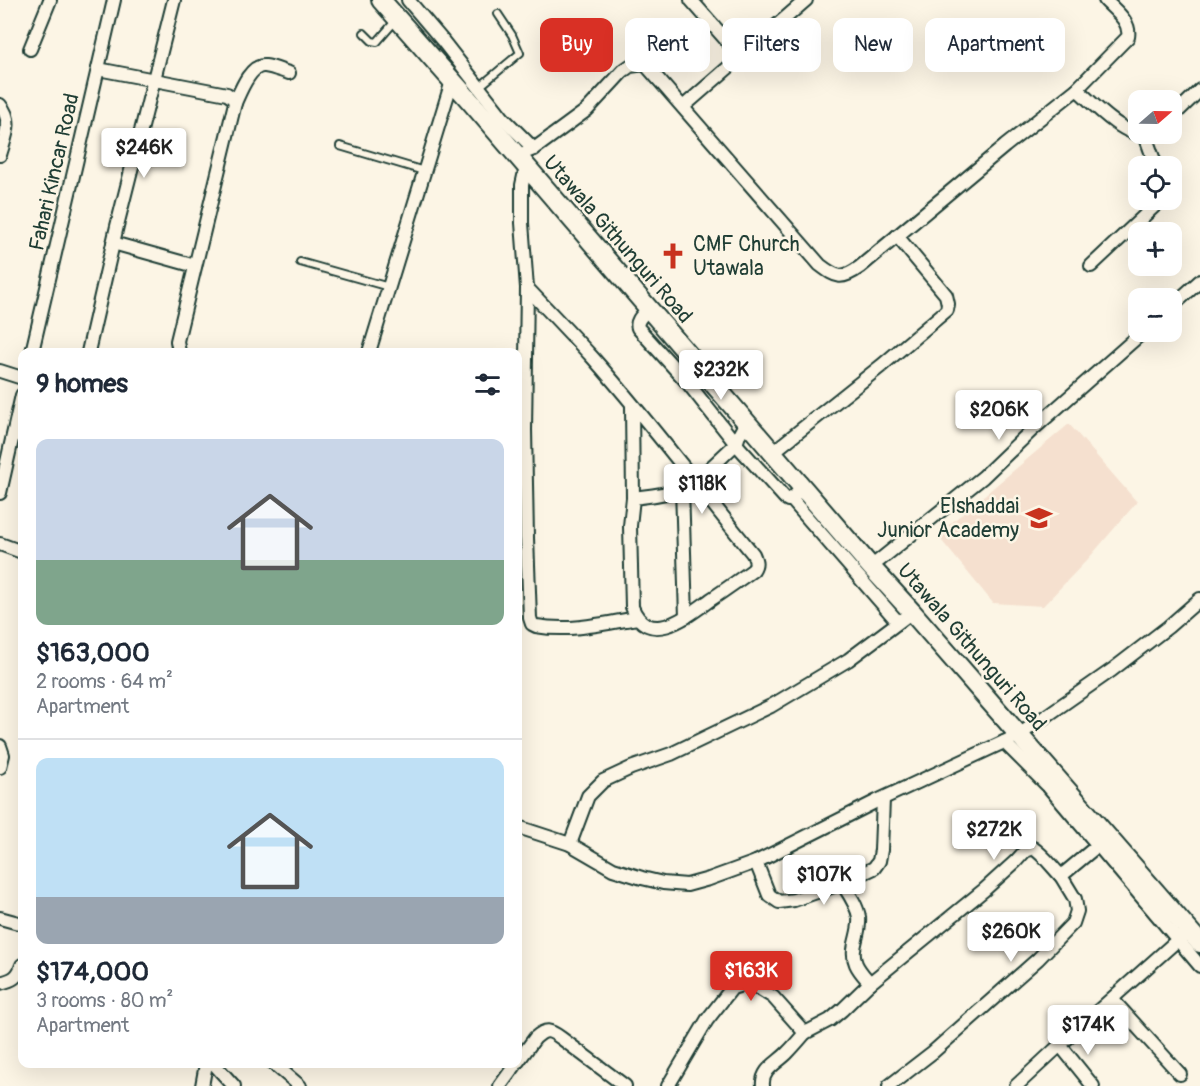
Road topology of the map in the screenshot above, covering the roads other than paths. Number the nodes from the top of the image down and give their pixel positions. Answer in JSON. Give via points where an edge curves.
{"nodes":[{"id":1,"x":50,"y":0,"type":"edge"},
{"id":2,"x":114,"y":0,"type":"edge"},
{"id":3,"x":174,"y":0,"type":"edge"},
{"id":4,"x":381,"y":0,"type":"edge"},
{"id":5,"x":408,"y":0,"type":"edge"},
{"id":6,"x":691,"y":0,"type":"edge"},
{"id":7,"x":806,"y":0,"type":"edge"},
{"id":8,"x":1105,"y":0,"type":"edge"},
{"id":9,"x":498,"y":14,"type":"dead end"},
{"id":10,"x":785,"y":18,"type":"edge"},
{"id":11,"x":397,"y":19,"type":"junction"},
{"id":12,"x":364,"y":33,"type":"dead end"},
{"id":13,"x":722,"y":35,"type":"edge"},
{"id":14,"x":442,"y":40,"type":"junction"},
{"id":15,"x":30,"y":49,"type":"dead end"},
{"id":16,"x":427,"y":53,"type":"junction"},
{"id":17,"x":98,"y":69,"type":"junction"},
{"id":18,"x":724,"y":72,"type":"edge"},
{"id":19,"x":289,"y":73,"type":"dead end"},
{"id":20,"x":153,"y":80,"type":"junction"},
{"id":21,"x":452,"y":81,"type":"junction"},
{"id":22,"x":1077,"y":89,"type":"junction"},
{"id":23,"x":1200,"y":90,"type":"edge"},
{"id":24,"x":474,"y":95,"type":"junction"},
{"id":25,"x":235,"y":103,"type":"junction"},
{"id":26,"x":0,"y":105,"type":"edge"},
{"id":27,"x":683,"y":107,"type":"junction"},
{"id":28,"x":1182,"y":107,"type":"edge"},
{"id":29,"x":497,"y":123,"type":"junction"},
{"id":30,"x":1128,"y":130,"type":"edge"},
{"id":31,"x":340,"y":146,"type":"dead end"},
{"id":32,"x":534,"y":149,"type":"junction"},
{"id":33,"x":0,"y":155,"type":"edge"},
{"id":34,"x":521,"y":162,"type":"junction"},
{"id":35,"x":425,"y":171,"type":"junction"},
{"id":36,"x":1150,"y":210,"type":"edge"},
{"id":37,"x":897,"y":236,"type":"junction"},
{"id":38,"x":113,"y":243,"type":"junction"},
{"id":39,"x":300,"y":262,"type":"dead end"},
{"id":40,"x":195,"y":266,"type":"junction"},
{"id":41,"x":1091,"y":266,"type":"dead end"},
{"id":42,"x":1200,"y":281,"type":"edge"},
{"id":43,"x":389,"y":286,"type":"junction"},
{"id":44,"x":527,"y":288,"type":"junction"},
{"id":45,"x":1182,"y":297,"type":"edge"},
{"id":46,"x":649,"y":308,"type":"junction"},
{"id":47,"x":1132,"y":342,"type":"edge"},
{"id":48,"x":33,"y":348,"type":"edge"},
{"id":49,"x":89,"y":348,"type":"edge"},
{"id":50,"x":178,"y":348,"type":"edge"},
{"id":51,"x":370,"y":348,"type":"edge"},
{"id":52,"x":701,"y":369,"type":"junction"},
{"id":53,"x":0,"y":371,"type":"edge"},
{"id":54,"x":18,"y":377,"type":"edge"},
{"id":55,"x":687,"y":382,"type":"junction"},
{"id":56,"x":632,"y":406,"type":"junction"},
{"id":57,"x":746,"y":422,"type":"junction"},
{"id":58,"x":18,"y":423,"type":"edge"},
{"id":59,"x":736,"y":444,"type":"junction"},
{"id":60,"x":773,"y":452,"type":"junction"},
{"id":61,"x":694,"y":481,"type":"junction"},
{"id":62,"x":682,"y":488,"type":"junction"},
{"id":63,"x":0,"y":493,"type":"edge"},
{"id":64,"x":797,"y":493,"type":"junction"},
{"id":65,"x":633,"y":498,"type":"junction"},
{"id":66,"x":0,"y":544,"type":"edge"},
{"id":67,"x":18,"y":551,"type":"edge"},
{"id":68,"x":871,"y":567,"type":"junction"},
{"id":69,"x":1200,"y":599,"type":"edge"},
{"id":70,"x":686,"y":617,"type":"junction"},
{"id":71,"x":905,"y":617,"type":"junction"},
{"id":72,"x":637,"y":618,"type":"junction"},
{"id":73,"x":1011,"y":738,"type":"junction"},
{"id":74,"x":0,"y":746,"type":"edge"},
{"id":75,"x":0,"y":767,"type":"edge"},
{"id":76,"x":883,"y":799,"type":"junction"},
{"id":77,"x":522,"y":828,"type":"edge"},
{"id":78,"x":570,"y":844,"type":"junction"},
{"id":79,"x":1097,"y":846,"type":"junction"},
{"id":80,"x":756,"y":862,"type":"junction"},
{"id":81,"x":1061,"y":876,"type":"junction"},
{"id":82,"x":842,"y":883,"type":"junction"},
{"id":83,"x":0,"y":918,"type":"edge"},
{"id":84,"x":18,"y":923,"type":"edge"},
{"id":85,"x":1189,"y":938,"type":"edge"},
{"id":86,"x":1200,"y":966,"type":"edge"},
{"id":87,"x":18,"y":976,"type":"edge"},
{"id":88,"x":870,"y":983,"type":"junction"},
{"id":89,"x":0,"y":984,"type":"edge"},
{"id":90,"x":1112,"y":999,"type":"junction"},
{"id":91,"x":805,"y":1033,"type":"junction"},
{"id":92,"x":1060,"y":1045,"type":"junction"},
{"id":93,"x":522,"y":1056,"type":"edge"},
{"id":94,"x":206,"y":1068,"type":"edge"},
{"id":95,"x":218,"y":1068,"type":"edge"},
{"id":96,"x":279,"y":1068,"type":"edge"},
{"id":97,"x":513,"y":1068,"type":"edge"},
{"id":98,"x":1180,"y":1074,"type":"dead end"},
{"id":99,"x":202,"y":1086,"type":"edge"},
{"id":100,"x":234,"y":1086,"type":"edge"},
{"id":101,"x":300,"y":1086,"type":"edge"},
{"id":102,"x":500,"y":1086,"type":"edge"},
{"id":103,"x":625,"y":1086,"type":"edge"},
{"id":104,"x":668,"y":1086,"type":"edge"},
{"id":105,"x":763,"y":1086,"type":"edge"},
{"id":106,"x":889,"y":1086,"type":"edge"},
{"id":107,"x":1016,"y":1086,"type":"edge"},
{"id":108,"x":1093,"y":1086,"type":"edge"}],
"edges":[{"from":1,"to":15,"type":"street"},
{"from":2,"to":17,"type":"street","name":"Fahari Kincar Road"},
{"from":3,"to":20,"type":"street"},
{"from":4,"to":11,"type":"street","name":"Utawala Githunguri Road"},
{"from":5,"to":14,"type":"street"},
{"from":6,"to":13,"type":"street"},
{"from":7,"to":10,"type":"street"},
{"from":8,"to":22,"type":"street","via":[[1127,23],[1128,37]]},
{"from":9,"to":24,"type":"lane","via":[[520,53]]},
{"from":11,"to":12,"type":"lane","via":[[377,42]]},
{"from":11,"to":16,"type":"street","name":"Utawala Githunguri Road"},
{"from":14,"to":16,"type":"street"},
{"from":14,"to":24,"type":"street"},
{"from":16,"to":21,"type":"street","name":"Utawala Githunguri Road"},
{"from":17,"to":20,"type":"street"},
{"from":17,"to":48,"type":"street","name":"Fahari Kincar Road"},
{"from":18,"to":27,"type":"street"},
{"from":19,"to":25,"type":"street","via":[[263,65],[256,68]]},
{"from":20,"to":25,"type":"street","via":[[227,94]]},
{"from":20,"to":38,"type":"street"},
{"from":21,"to":24,"type":"street","name":"Utawala Githunguri Road"},
{"from":21,"to":35,"type":"street"},
{"from":22,"to":30,"type":"street"},
{"from":22,"to":37,"type":"street"},
{"from":23,"to":28,"type":"street"},
{"from":24,"to":29,"type":"street","name":"Utawala Githunguri Road"},
{"from":25,"to":40,"type":"street"},
{"from":26,"to":33,"type":"street","via":[[6,112],[8,126]]},
{"from":27,"to":32,"type":"street","via":[[645,64],[630,66],[587,110]]},
{"from":27,"to":37,"type":"street","via":[[832,274],[850,274]]},
{"from":29,"to":32,"type":"street"},
{"from":29,"to":34,"type":"street","name":"Utawala Githunguri Road"},
{"from":31,"to":35,"type":"lane"},
{"from":32,"to":34,"type":"street"},
{"from":34,"to":44,"type":"street"},
{"from":34,"to":46,"type":"street","name":"Utawala Githunguri Road"},
{"from":35,"to":43,"type":"street"},
{"from":36,"to":41,"type":"street"},
{"from":37,"to":60,"type":"street","via":[[946,296],[947,310]]},
{"from":38,"to":40,"type":"street"},
{"from":38,"to":49,"type":"street"},
{"from":39,"to":43,"type":"lane"},
{"from":40,"to":50,"type":"street"},
{"from":42,"to":45,"type":"street"},
{"from":43,"to":51,"type":"street"},
{"from":44,"to":56,"type":"street"},
{"from":44,"to":72,"type":"street","via":[[525,430],[530,618],[536,626],[561,629]]},
{"from":46,"to":52,"type":"street","name":"Utawala Githunguri Road"},
{"from":46,"to":55,"type":"street","via":[[638,320],[638,328]]},
{"from":47,"to":68,"type":"street","via":[[983,477]]},
{"from":52,"to":55,"type":"street"},
{"from":52,"to":57,"type":"street","name":"Utawala Githunguri Road"},
{"from":53,"to":54,"type":"street"},
{"from":55,"to":59,"type":"street"},
{"from":56,"to":61,"type":"street"},
{"from":56,"to":65,"type":"street"},
{"from":57,"to":59,"type":"street"},
{"from":57,"to":60,"type":"street","name":"Utawala Githunguri Road"},
{"from":58,"to":63,"type":"street"},
{"from":59,"to":61,"type":"street"},
{"from":59,"to":64,"type":"street","via":[[785,498]]},
{"from":60,"to":64,"type":"street","name":"Utawala Githunguri Road"},
{"from":61,"to":62,"type":"street"},
{"from":61,"to":70,"type":"street","via":[[753,554],[756,565]]},
{"from":62,"to":65,"type":"street"},
{"from":62,"to":70,"type":"street"},
{"from":64,"to":68,"type":"street","name":"Utawala Githunguri Road"},
{"from":64,"to":71,"type":"street"},
{"from":65,"to":72,"type":"street","via":[[632,607]]},
{"from":66,"to":67,"type":"street"},
{"from":68,"to":71,"type":"street","name":"Utawala Githunguri Road"},
{"from":69,"to":73,"type":"street","via":[[1112,670]]},
{"from":70,"to":72,"type":"street","via":[[676,624],[657,627]]},
{"from":71,"to":73,"type":"street","name":"Utawala Githunguri Road"},
{"from":71,"to":78,"type":"street","via":[[848,660],[771,706],[671,754],[603,781],[588,796]]},
{"from":73,"to":76,"type":"street"},
{"from":73,"to":79,"type":"street"},
{"from":73,"to":85,"type":"street","name":"Utawala Githunguri Road"},
{"from":74,"to":75,"type":"street"},
{"from":76,"to":80,"type":"street"},
{"from":76,"to":82,"type":"street","via":[[879,861],[874,868]]},
{"from":77,"to":78,"type":"street"},
{"from":78,"to":80,"type":"street","via":[[613,869],[663,883],[687,885]]},
{"from":79,"to":81,"type":"street"},
{"from":79,"to":85,"type":"street"},
{"from":80,"to":82,"type":"street","via":[[769,895],[779,902]]},
{"from":81,"to":88,"type":"street","via":[[1040,852],[1033,848],[1024,851],[984,890]]},
{"from":81,"to":106,"type":"street","via":[[1075,898],[1077,911],[1073,923],[1038,959]]},
{"from":82,"to":88,"type":"street","via":[[858,916],[853,953],[856,965]]},
{"from":83,"to":84,"type":"street"},
{"from":85,"to":86,"type":"street"},
{"from":85,"to":90,"type":"street"},
{"from":87,"to":89,"type":"street"},
{"from":88,"to":91,"type":"street","via":[[830,1020]]},
{"from":90,"to":92,"type":"street"},
{"from":90,"to":98,"type":"street"},
{"from":91,"to":104,"type":"street","via":[[772,997],[755,986],[732,988],[707,1020]]},
{"from":91,"to":105,"type":"street","via":[[767,1070]]},
{"from":92,"to":107,"type":"street"},
{"from":92,"to":108,"type":"street"},
{"from":93,"to":103,"type":"street","via":[[542,1032],[554,1033]]},
{"from":94,"to":99,"type":"street"},
{"from":95,"to":100,"type":"street"},
{"from":96,"to":101,"type":"street"},
{"from":97,"to":102,"type":"street"}]}
